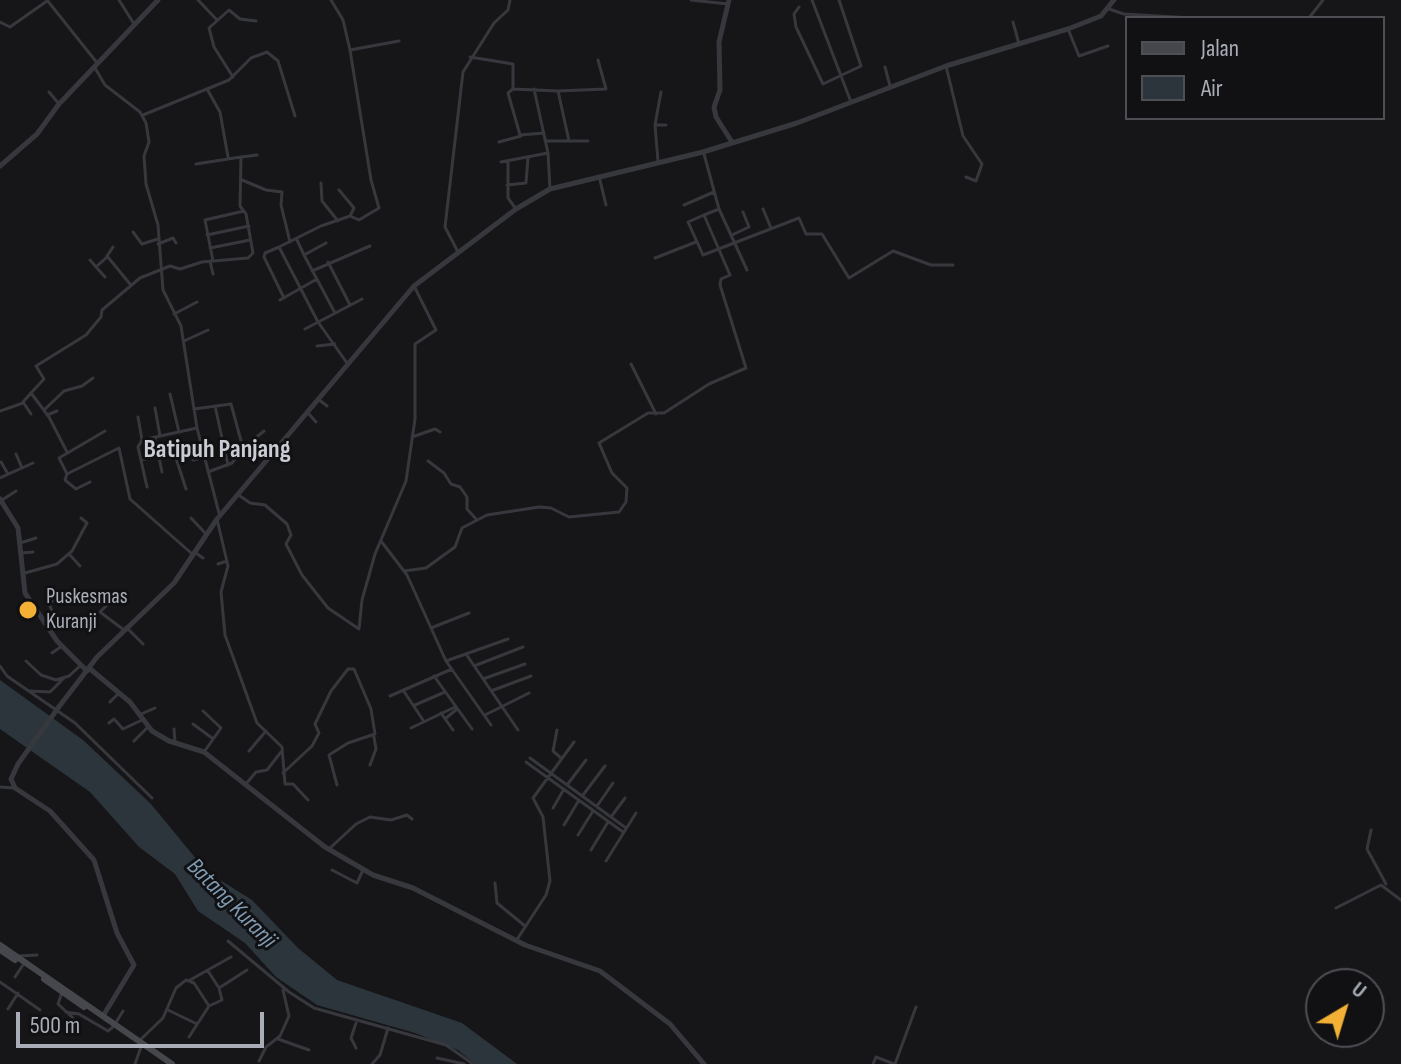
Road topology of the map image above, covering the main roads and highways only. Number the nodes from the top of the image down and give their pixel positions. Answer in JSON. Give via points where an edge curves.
{"nodes":[{"id":1,"x":0,"y":948,"type":"edge"},
{"id":2,"x":116,"y":1023,"type":"junction"},
{"id":3,"x":140,"y":1044,"type":"junction"},
{"id":4,"x":166,"y":1064,"type":"edge"},
{"id":5,"x":172,"y":1064,"type":"edge"}],
"edges":[{"from":1,"to":2,"type":"main road"},
{"from":1,"to":2,"type":"main road"},
{"from":2,"to":3,"type":"main road"},
{"from":3,"to":4,"type":"main road"},
{"from":3,"to":5,"type":"main road"}]}
